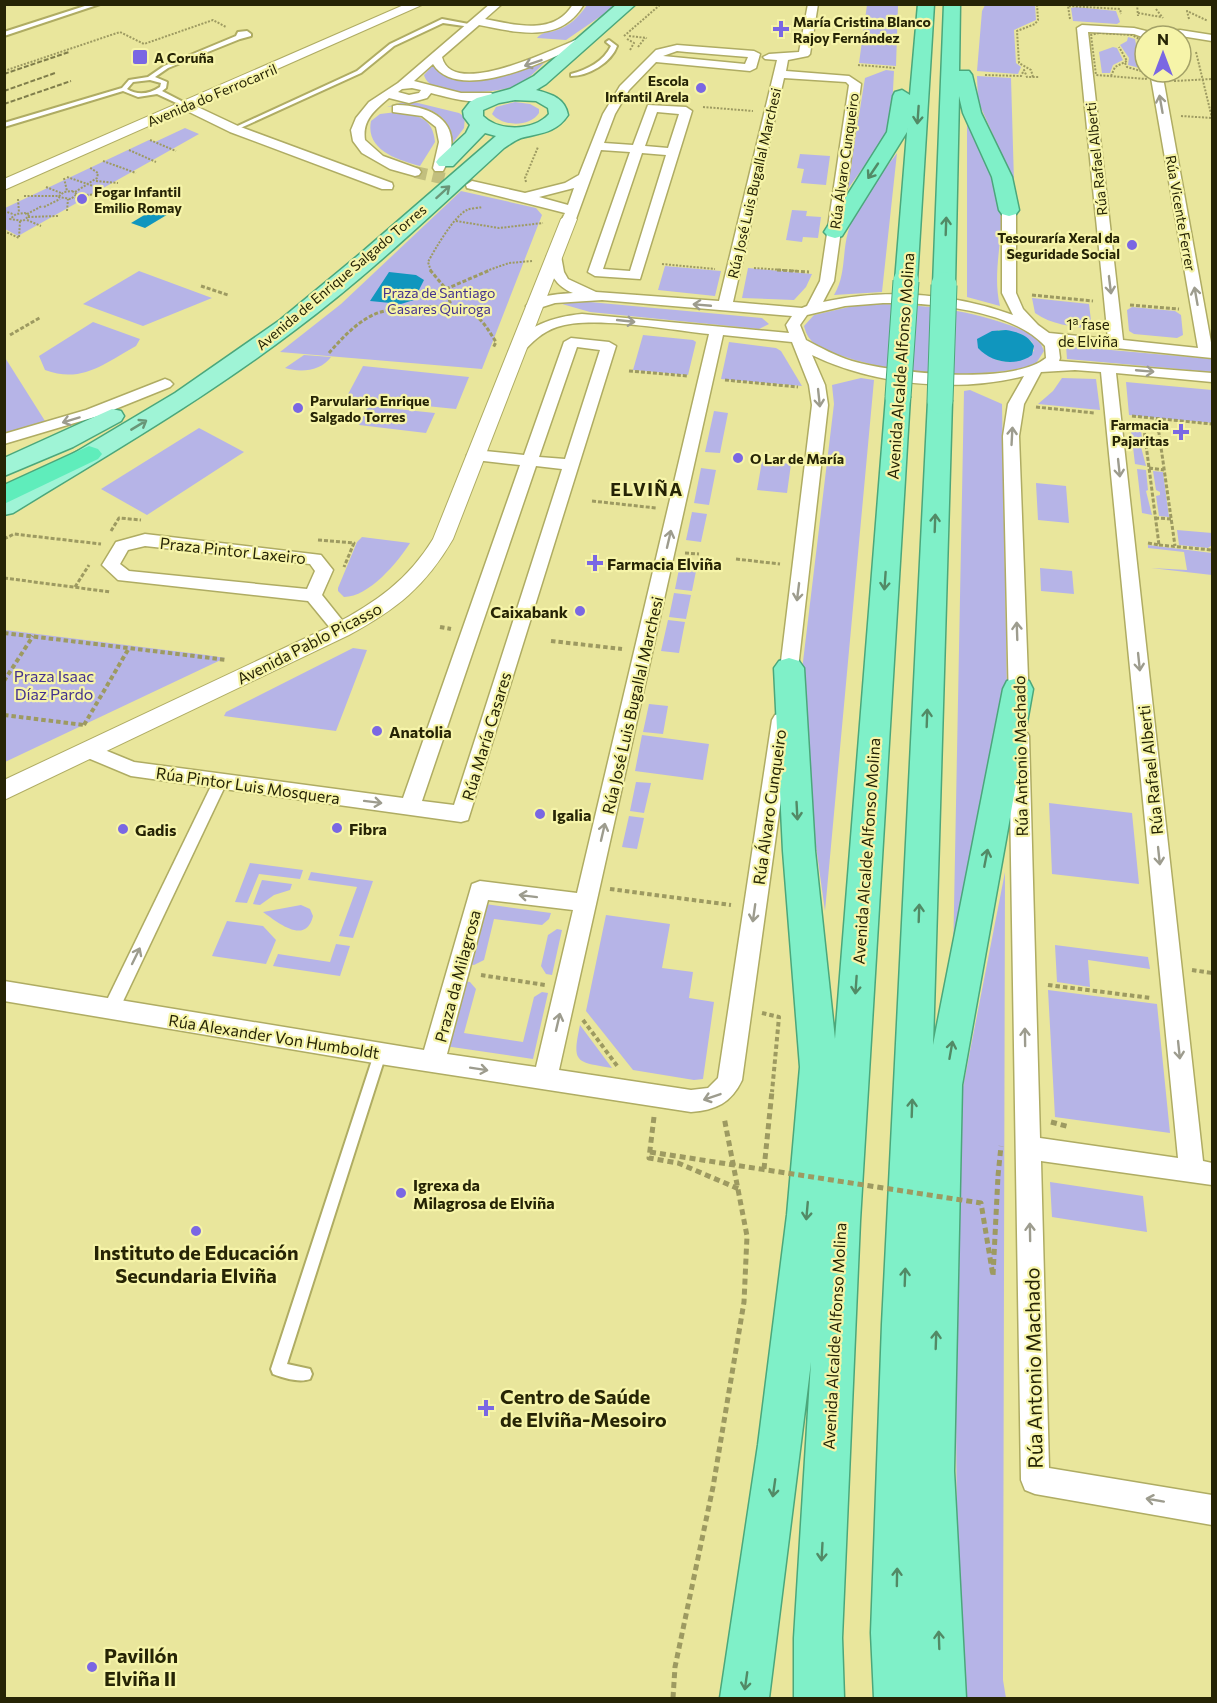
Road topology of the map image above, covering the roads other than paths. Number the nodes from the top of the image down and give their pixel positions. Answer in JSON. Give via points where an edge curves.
{"nodes":[{"id":1,"x":98,"y":4,"type":"edge"},
{"id":2,"x":418,"y":4,"type":"edge"},
{"id":3,"x":496,"y":4,"type":"edge"},
{"id":4,"x":579,"y":4,"type":"edge"},
{"id":5,"x":628,"y":4,"type":"edge"},
{"id":6,"x":813,"y":4,"type":"edge"},
{"id":7,"x":926,"y":4,"type":"edge"},
{"id":8,"x":952,"y":4,"type":"edge"},
{"id":9,"x":653,"y":7,"type":"edge"},
{"id":10,"x":909,"y":13,"type":"dead end"},
{"id":11,"x":967,"y":22,"type":"dead end"},
{"id":12,"x":473,"y":23,"type":"junction"},
{"id":13,"x":1133,"y":31,"type":"edge"},
{"id":14,"x":4,"y":34,"type":"edge"},
{"id":15,"x":239,"y":35,"type":"road end"},
{"id":16,"x":1193,"y":35,"type":"edge"},
{"id":17,"x":1212,"y":38,"type":"edge"},
{"id":18,"x":587,"y":39,"type":"junction"},
{"id":19,"x":907,"y":43,"type":"junction"},
{"id":20,"x":958,"y":53,"type":"junction"},
{"id":21,"x":436,"y":55,"type":"junction"},
{"id":22,"x":754,"y":56,"type":"junction"},
{"id":23,"x":922,"y":57,"type":"junction"},
{"id":24,"x":653,"y":58,"type":"junction"},
{"id":25,"x":783,"y":58,"type":"junction"},
{"id":26,"x":668,"y":61,"type":"junction"},
{"id":27,"x":419,"y":69,"type":"junction"},
{"id":28,"x":780,"y":74,"type":"junction"},
{"id":29,"x":150,"y":78,"type":"junction"},
{"id":30,"x":904,"y":78,"type":"junction"},
{"id":31,"x":633,"y":80,"type":"junction"},
{"id":32,"x":1158,"y":84,"type":"edge"},
{"id":33,"x":397,"y":87,"type":"junction"},
{"id":34,"x":424,"y":87,"type":"junction"},
{"id":35,"x":124,"y":89,"type":"junction"},
{"id":36,"x":158,"y":92,"type":"junction"},
{"id":37,"x":515,"y":94,"type":"junction"},
{"id":38,"x":492,"y":98,"type":"junction"},
{"id":39,"x":409,"y":99,"type":"junction"},
{"id":40,"x":556,"y":105,"type":"junction"},
{"id":41,"x":187,"y":106,"type":"junction"},
{"id":42,"x":367,"y":113,"type":"junction"},
{"id":43,"x":476,"y":119,"type":"junction"},
{"id":44,"x":4,"y":125,"type":"edge"},
{"id":45,"x":234,"y":129,"type":"junction"},
{"id":46,"x":517,"y":132,"type":"junction"},
{"id":47,"x":598,"y":146,"type":"junction"},
{"id":48,"x":638,"y":149,"type":"junction"},
{"id":49,"x":673,"y":152,"type":"junction"},
{"id":50,"x":439,"y":168,"type":"junction"},
{"id":51,"x":415,"y":172,"type":"tunnel mouth"},
{"id":52,"x":585,"y":177,"type":"junction"},
{"id":53,"x":4,"y":185,"type":"edge"},
{"id":54,"x":471,"y":185,"type":"tunnel mouth"},
{"id":55,"x":387,"y":186,"type":"dead end"},
{"id":56,"x":517,"y":196,"type":"junction"},
{"id":57,"x":570,"y":210,"type":"junction"},
{"id":58,"x":1009,"y":210,"type":"joint"},
{"id":59,"x":387,"y":213,"type":"dead end"},
{"id":60,"x":835,"y":232,"type":"junction"},
{"id":61,"x":554,"y":256,"type":"junction"},
{"id":62,"x":602,"y":296,"type":"junction"},
{"id":63,"x":539,"y":300,"type":"junction"},
{"id":64,"x":725,"y":307,"type":"junction"},
{"id":65,"x":807,"y":311,"type":"junction"},
{"id":66,"x":774,"y":312,"type":"junction"},
{"id":67,"x":595,"y":318,"type":"junction"},
{"id":68,"x":1034,"y":327,"type":"junction"},
{"id":69,"x":717,"y":330,"type":"junction"},
{"id":70,"x":768,"y":335,"type":"junction"},
{"id":71,"x":1049,"y":337,"type":"junction"},
{"id":72,"x":800,"y":340,"type":"junction"},
{"id":73,"x":1116,"y":344,"type":"junction"},
{"id":74,"x":516,"y":351,"type":"junction"},
{"id":75,"x":1209,"y":353,"type":"edge"},
{"id":76,"x":1040,"y":368,"type":"junction"},
{"id":77,"x":1108,"y":368,"type":"junction"},
{"id":78,"x":1212,"y":377,"type":"edge"},
{"id":79,"x":173,"y":378,"type":"joint"},
{"id":80,"x":4,"y":439,"type":"edge"},
{"id":81,"x":64,"y":442,"type":"junction"},
{"id":82,"x":88,"y":454,"type":"junction"},
{"id":83,"x":475,"y":455,"type":"junction"},
{"id":84,"x":530,"y":461,"type":"junction"},
{"id":85,"x":571,"y":465,"type":"junction"},
{"id":86,"x":4,"y":468,"type":"edge"},
{"id":87,"x":4,"y":476,"type":"edge"},
{"id":88,"x":4,"y":496,"type":"edge"},
{"id":89,"x":4,"y":507,"type":"edge"},
{"id":90,"x":313,"y":596,"type":"junction"},
{"id":91,"x":341,"y":630,"type":"junction"},
{"id":92,"x":789,"y":668,"type":"junction"},
{"id":93,"x":1018,"y":689,"type":"junction"},
{"id":94,"x":90,"y":751,"type":"junction"},
{"id":95,"x":220,"y":782,"type":"junction"},
{"id":96,"x":4,"y":791,"type":"edge"},
{"id":97,"x":410,"y":807,"type":"junction"},
{"id":98,"x":586,"y":903,"type":"junction"},
{"id":99,"x":4,"y":991,"type":"edge"},
{"id":100,"x":111,"y":1009,"type":"junction"},
{"id":101,"x":380,"y":1054,"type":"junction"},
{"id":102,"x":433,"y":1062,"type":"junction"},
{"id":103,"x":818,"y":1069,"type":"junction"},
{"id":104,"x":545,"y":1079,"type":"junction"},
{"id":105,"x":944,"y":1087,"type":"junction"},
{"id":106,"x":1028,"y":1148,"type":"junction"},
{"id":107,"x":1202,"y":1173,"type":"edge"},
{"id":108,"x":840,"y":1221,"type":"junction"},
{"id":109,"x":907,"y":1229,"type":"junction"},
{"id":110,"x":835,"y":1315,"type":"junction"},
{"id":111,"x":903,"y":1324,"type":"junction"},
{"id":112,"x":305,"y":1374,"type":"dead end"},
{"id":113,"x":780,"y":1445,"type":"junction"},
{"id":114,"x":932,"y":1471,"type":"junction"},
{"id":115,"x":1212,"y":1510,"type":"edge"},
{"id":116,"x":744,"y":1698,"type":"edge"},
{"id":117,"x":819,"y":1698,"type":"edge"},
{"id":118,"x":898,"y":1698,"type":"edge"},
{"id":119,"x":941,"y":1698,"type":"edge"}],
"edges":[{"from":1,"to":14,"type":"lane"},
{"from":2,"to":41,"type":"street","name":"Avenida do Ferrocarril"},
{"from":3,"to":12,"type":"street"},
{"from":4,"to":12,"type":"street","via":[[569,18],[551,27]]},
{"from":5,"to":18,"type":"main road"},
{"from":6,"to":25,"type":"street","via":[[804,54]]},
{"from":7,"to":23,"type":"highway","name":"Avenida Alcalde Alfonso Molina"},
{"from":8,"to":20,"type":"highway"},
{"from":9,"to":40,"type":"main road","via":[[573,75],[559,91]]},
{"from":10,"to":19,"type":"highway"},
{"from":11,"to":20,"type":"highway"},
{"from":12,"to":21,"type":"street"},
{"from":12,"to":45,"type":"lane","via":[[442,21],[393,45],[358,72]]},
{"from":13,"to":73,"type":"street","name":"Rúa Rafael Alberti","one_way":true,"via":[[1082,28]]},
{"from":15,"to":29,"type":"lane"},
{"from":16,"to":17,"type":"street"},
{"from":18,"to":21,"type":"street","one_way":true,"via":[[543,60],[482,76],[445,71],[437,64]]},
{"from":18,"to":37,"type":"main road","via":[[540,80]]},
{"from":19,"to":23,"type":"highway"},
{"from":19,"to":30,"type":"highway"},
{"from":20,"to":58,"type":"highway","via":[[970,76],[965,91],[972,113],[1002,177]]},
{"from":109,"to":20,"type":"highway","one_way":true,"bridge":true,"via":[[944,285]]},
{"from":21,"to":27,"type":"street"},
{"from":22,"to":24,"type":"street","via":[[677,48]]},
{"from":22,"to":25,"type":"street"},
{"from":22,"to":26,"type":"street","via":[[750,68]]},
{"from":23,"to":30,"type":"highway"},
{"from":23,"to":108,"type":"highway","name":"Avenida Alcalde Alfonso Molina","one_way":true,"bridge":true},
{"from":24,"to":26,"type":"street"},
{"from":24,"to":31,"type":"street","name":"Avenida Pablo Picasso"},
{"from":25,"to":28,"type":"street","name":"Rúa José Luis Bugallal Marchesi"},
{"from":26,"to":31,"type":"street","via":[[655,64]]},
{"from":27,"to":33,"type":"street"},
{"from":27,"to":34,"type":"street","via":[[416,77]]},
{"from":28,"to":60,"type":"street","name":"Rúa Álvaro Cunqueiro","via":[[849,79],[855,84]]},
{"from":28,"to":64,"type":"street","name":"Rúa José Luis Bugallal Marchesi"},
{"from":29,"to":35,"type":"lane","via":[[131,81]]},
{"from":29,"to":36,"type":"lane","via":[[164,82]]},
{"from":30,"to":60,"type":"highway","one_way":true,"via":[[897,132]]},
{"from":31,"to":47,"type":"street","name":"Avenida Pablo Picasso","via":[[613,106]]},
{"from":75,"to":32,"type":"street","name":"Rúa Vicente Ferrer","one_way":true},
{"from":33,"to":34,"type":"street"},
{"from":33,"to":39,"type":"street","via":[[392,94]]},
{"from":33,"to":42,"type":"street"},
{"from":34,"to":38,"type":"street","via":[[461,97]]},
{"from":34,"to":39,"type":"street","via":[[423,96]]},
{"from":35,"to":36,"type":"lane","via":[[135,95]]},
{"from":35,"to":44,"type":"lane"},
{"from":36,"to":41,"type":"lane"},
{"from":37,"to":38,"type":"main road"},
{"from":37,"to":40,"type":"main road","via":[[539,96]]},
{"from":38,"to":43,"type":"main road","name":"Avenida de Enrique Salgado Torres","via":[[475,108]]},
{"from":39,"to":42,"type":"street","via":[[379,105]]},
{"from":39,"to":43,"type":"street","via":[[464,109]]},
{"from":40,"to":46,"type":"main road","via":[[559,115],[555,120],[540,128]]},
{"from":41,"to":45,"type":"street"},
{"from":41,"to":53,"type":"street","name":"Avenida do Ferrocarril"},
{"from":42,"to":50,"type":"street","via":[[408,109],[437,120],[446,135]]},
{"from":42,"to":51,"type":"street","via":[[357,130],[361,146],[374,158]]},
{"from":43,"to":46,"type":"main road","via":[[502,131]]},
{"from":43,"to":50,"type":"main road","name":"Avenida de Enrique Salgado Torres","via":[[474,136]]},
{"from":45,"to":55,"type":"street"},
{"from":82,"to":46,"type":"main road","name":"Avenida de Enrique Salgado Torres","one_way":true,"via":[[184,398],[288,325],[497,144]]},
{"from":47,"to":48,"type":"street"},
{"from":47,"to":52,"type":"street","name":"Avenida Pablo Picasso"},
{"from":48,"to":49,"type":"street"},
{"from":48,"to":49,"type":"street","via":[[652,108],[686,111]]},
{"from":48,"to":49,"type":"street","via":[[595,272],[635,276]]},
{"from":50,"to":59,"type":"main road","name":"Avenida de Enrique Salgado Torres"},
{"from":52,"to":56,"type":"street","via":[[558,190]]},
{"from":52,"to":57,"type":"street","name":"Avenida Pablo Picasso"},
{"from":54,"to":56,"type":"street"},
{"from":56,"to":57,"type":"street"},
{"from":57,"to":61,"type":"street","name":"Avenida Pablo Picasso"},
{"from":58,"to":68,"type":"street","via":[[1009,293],[1022,317]]},
{"from":60,"to":65,"type":"street","name":"Rúa Álvaro Cunqueiro","via":[[827,281]]},
{"from":61,"to":62,"type":"street","via":[[555,271],[562,282]]},
{"from":61,"to":63,"type":"street","name":"Avenida Pablo Picasso"},
{"from":62,"to":63,"type":"street"},
{"from":64,"to":62,"type":"street","one_way":true},
{"from":63,"to":67,"type":"street"},
{"from":63,"to":74,"type":"street","name":"Avenida Pablo Picasso"},
{"from":64,"to":66,"type":"street"},
{"from":65,"to":66,"type":"street"},
{"from":65,"to":68,"type":"street","via":[[861,300],[923,300],[985,310]]},
{"from":65,"to":72,"type":"street","via":[[793,325]]},
{"from":66,"to":70,"type":"street"},
{"from":67,"to":69,"type":"street","one_way":true},
{"from":67,"to":74,"type":"street","via":[[539,327]]},
{"from":68,"to":71,"type":"street"},
{"from":69,"to":70,"type":"street"},
{"from":98,"to":69,"type":"street","name":"Rúa José Luis Bugallal Marchesi","one_way":true},
{"from":70,"to":72,"type":"street"},
{"from":71,"to":73,"type":"street"},
{"from":71,"to":76,"type":"street","name":"Rúa Antonio Machado","via":[[1055,349],[1053,359]]},
{"from":72,"to":76,"type":"street","via":[[825,356],[858,367],[918,377],[987,379]]},
{"from":72,"to":92,"type":"street","name":"Rúa Álvaro Cunqueiro","one_way":true,"via":[[817,385],[820,405]]},
{"from":73,"to":75,"type":"street"},
{"from":74,"to":83,"type":"street","name":"Avenida Pablo Picasso"},
{"from":76,"to":77,"type":"street"},
{"from":93,"to":76,"type":"street","name":"Rúa Antonio Machado","one_way":true,"via":[[1011,436],[1016,404]]},
{"from":77,"to":78,"type":"street","one_way":true},
{"from":77,"to":107,"type":"street","name":"Rúa Rafael Alberti","one_way":true},
{"from":79,"to":80,"type":"street","one_way":true,"via":[[92,413]]},
{"from":79,"to":81,"type":"main road"},
{"from":81,"to":86,"type":"main road"},
{"from":81,"to":87,"type":"highway"},
{"from":82,"to":88,"type":"highway"},
{"from":82,"to":89,"type":"main road","name":"Avenida de Enrique Salgado Torres"},
{"from":83,"to":84,"type":"street"},
{"from":83,"to":91,"type":"street","name":"Avenida Pablo Picasso","via":[[430,563],[411,585],[381,609]]},
{"from":84,"to":85,"type":"street"},
{"from":84,"to":85,"type":"street","name":"Rúa María Casares","via":[[571,342],[609,346]]},
{"from":84,"to":97,"type":"street","name":"Rúa María Casares"},
{"from":85,"to":97,"type":"street","name":"Rúa María Casares","via":[[461,814]]},
{"from":90,"to":90,"type":"street","name":"Praza Pintor Laxeiro","via":[[324,570],[315,559],[145,540],[122,546],[111,565],[124,576]]},
{"from":90,"to":91,"type":"street"},
{"from":91,"to":94,"type":"street","name":"Avenida Pablo Picasso"},
{"from":92,"to":103,"type":"highway","one_way":true,"via":[[799,851]]},
{"from":92,"to":104,"type":"street","name":"Rúa Álvaro Cunqueiro","one_way":true,"via":[[725,1090],[718,1097],[691,1101]]},
{"from":105,"to":93,"type":"highway","one_way":true},
{"from":106,"to":93,"type":"street","name":"Rúa Antonio Machado","one_way":true},
{"from":94,"to":95,"type":"street","name":"Rúa Pintor Luis Mosquera","via":[[131,769]]},
{"from":94,"to":96,"type":"street","name":"Avenida Pablo Picasso"},
{"from":95,"to":97,"type":"street","name":"Rúa Pintor Luis Mosquera","one_way":true},
{"from":100,"to":95,"type":"street","one_way":true},
{"from":98,"to":102,"type":"street","name":"Praza da Milagrosa","one_way":true,"via":[[480,890]]},
{"from":104,"to":98,"type":"street","name":"Rúa José Luis Bugallal Marchesi","one_way":true},
{"from":99,"to":100,"type":"street","name":"Rúa Alexander Von Humboldt"},
{"from":100,"to":101,"type":"street","name":"Rúa Alexander Von Humboldt"},
{"from":101,"to":102,"type":"street","name":"Rúa Alexander Von Humboldt"},
{"from":101,"to":112,"type":"lane","via":[[278,1369]]},
{"from":102,"to":104,"type":"street","name":"Rúa Alexander Von Humboldt","one_way":true},
{"from":103,"to":108,"type":"highway"},
{"from":103,"to":113,"type":"highway","one_way":true,"via":[[807,1215]]},
{"from":105,"to":109,"type":"highway"},
{"from":114,"to":105,"type":"highway","one_way":true},
{"from":106,"to":107,"type":"street"},
{"from":115,"to":106,"type":"street","name":"Rúa Antonio Machado","one_way":true,"via":[[1035,1479]]},
{"from":108,"to":110,"type":"highway","name":"Avenida Alcalde Alfonso Molina"},
{"from":111,"to":109,"type":"highway","one_way":true},
{"from":110,"to":113,"type":"highway"},
{"from":110,"to":117,"type":"highway","name":"Avenida Alcalde Alfonso Molina","one_way":true,"via":[[818,1638]]},
{"from":111,"to":114,"type":"highway"},
{"from":118,"to":111,"type":"highway","one_way":true},
{"from":113,"to":116,"type":"highway","one_way":true},
{"from":119,"to":114,"type":"highway","one_way":true}]}
